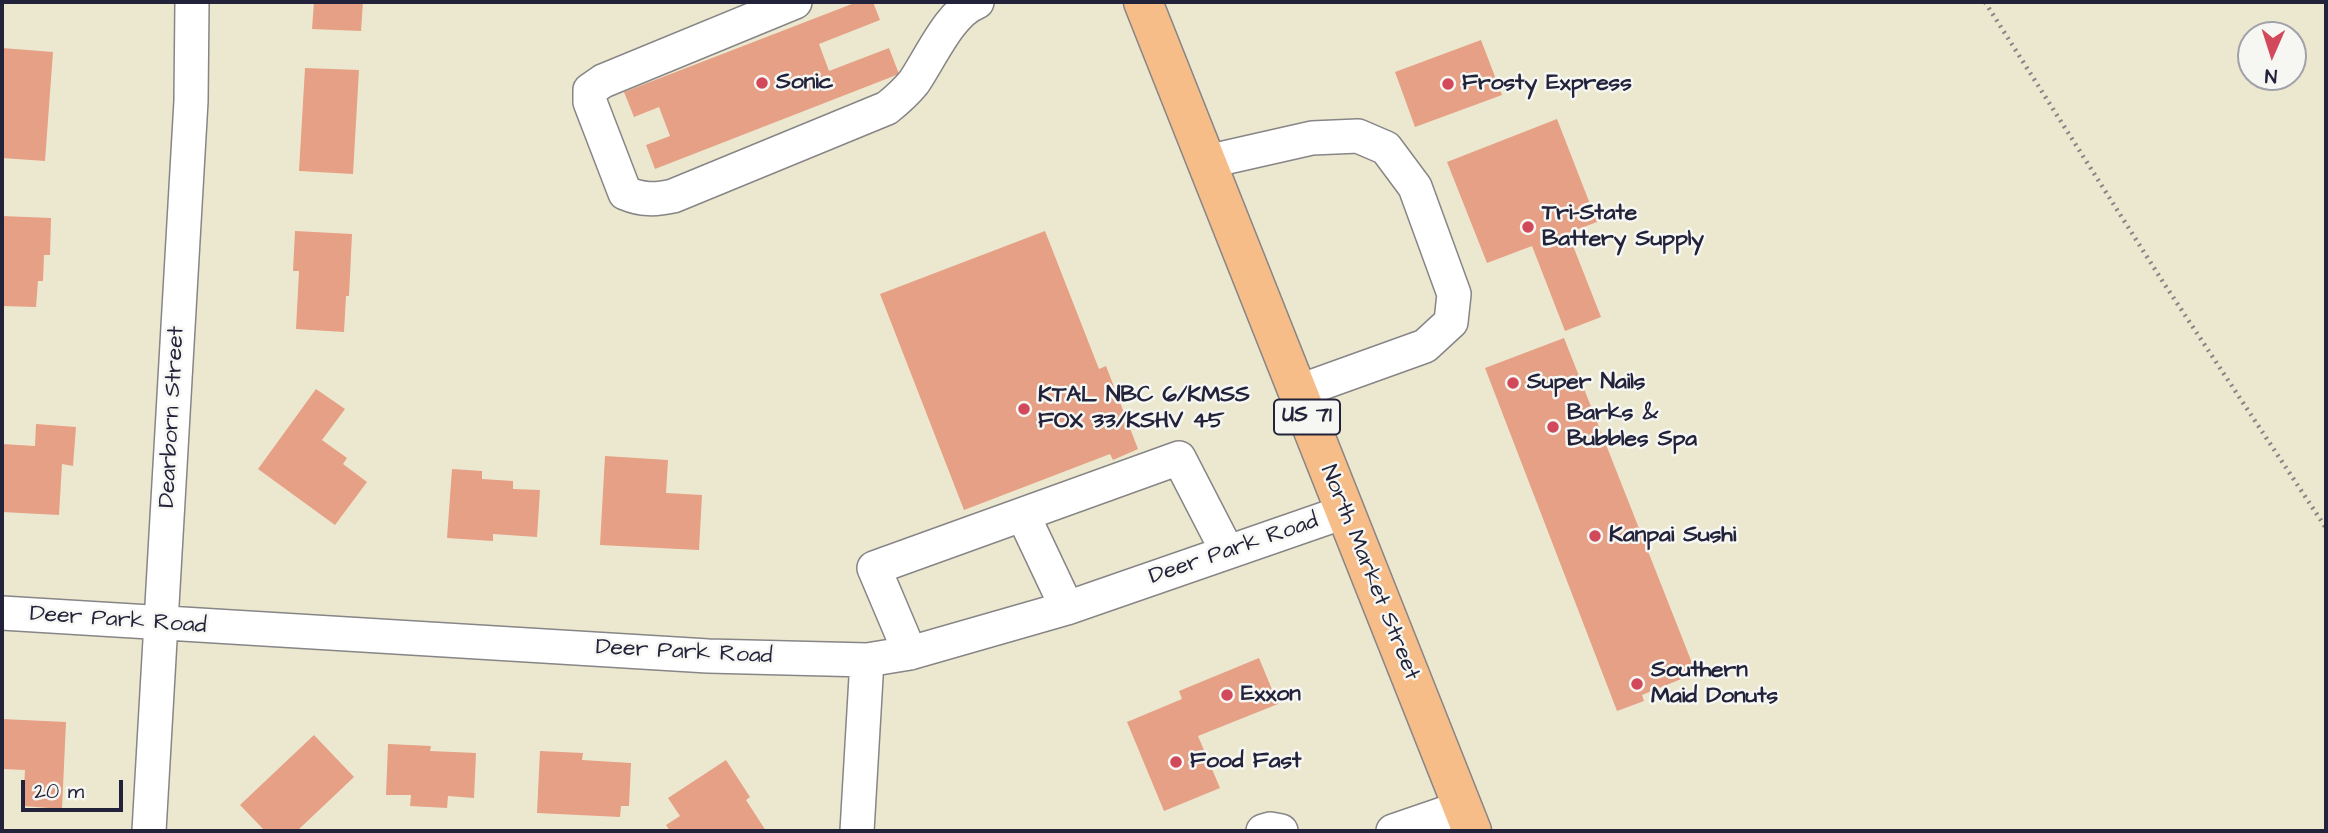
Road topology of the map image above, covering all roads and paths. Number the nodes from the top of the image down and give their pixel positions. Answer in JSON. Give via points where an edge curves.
{"nodes":[{"id":1,"x":192,"y":2,"type":"edge"},
{"id":2,"x":795,"y":2,"type":"edge"},
{"id":3,"x":1143,"y":2,"type":"edge"},
{"id":4,"x":1984,"y":2,"type":"edge"},
{"id":5,"x":965,"y":3,"type":"edge"},
{"id":6,"x":1206,"y":162,"type":"junction"},
{"id":7,"x":1297,"y":392,"type":"junction"},
{"id":8,"x":1344,"y":512,"type":"junction"},
{"id":9,"x":1023,"y":515,"type":"junction"},
{"id":10,"x":2326,"y":528,"type":"edge"},
{"id":11,"x":1227,"y":551,"type":"junction"},
{"id":12,"x":1067,"y":608,"type":"junction"},
{"id":13,"x":2,"y":613,"type":"edge"},
{"id":14,"x":161,"y":624,"type":"junction"},
{"id":15,"x":910,"y":653,"type":"junction"},
{"id":16,"x":867,"y":660,"type":"junction"},
{"id":17,"x":1468,"y":819,"type":"edge"},
{"id":18,"x":149,"y":831,"type":"edge"},
{"id":19,"x":857,"y":831,"type":"edge"},
{"id":20,"x":1264,"y":831,"type":"edge"},
{"id":21,"x":1281,"y":831,"type":"edge"},
{"id":22,"x":1393,"y":831,"type":"edge"}],
"edges":[{"from":1,"to":14,"type":"street","name":"Dearborn Street","via":[[191,101]]},
{"from":2,"to":5,"type":"street","via":[[590,90],[590,102],[625,193],[647,199],[673,196],[887,108],[913,83]]},
{"from":3,"to":6,"type":"main road","name":"North Market Street","number":"US 71"},
{"from":4,"to":10,"type":"path"},
{"from":6,"to":7,"type":"main road","name":"North Market Street","number":"US 71"},
{"from":6,"to":7,"type":"street","via":[[1312,138],[1358,136],[1386,148],[1415,187],[1454,294],[1451,321],[1425,346]]},
{"from":7,"to":8,"type":"main road","name":"North Market Street","number":"US 71"},
{"from":8,"to":11,"type":"street","name":"Deer Park Road"},
{"from":8,"to":17,"type":"main road","name":"North Market Street","number":"US 71"},
{"from":9,"to":11,"type":"street","via":[[1179,458]]},
{"from":9,"to":12,"type":"street"},
{"from":9,"to":15,"type":"street","via":[[874,568]]},
{"from":11,"to":12,"type":"street","name":"Deer Park Road"},
{"from":12,"to":15,"type":"street","name":"Deer Park Road"},
{"from":13,"to":14,"type":"street","name":"Deer Park Road"},
{"from":14,"to":16,"type":"street","name":"Deer Park Road","via":[[694,656]]},
{"from":14,"to":18,"type":"street","name":"Dearborn Street"},
{"from":15,"to":16,"type":"street","name":"Deer Park Road"},
{"from":16,"to":19,"type":"street"},
{"from":17,"to":22,"type":"street"},
{"from":20,"to":21,"type":"street"}]}
